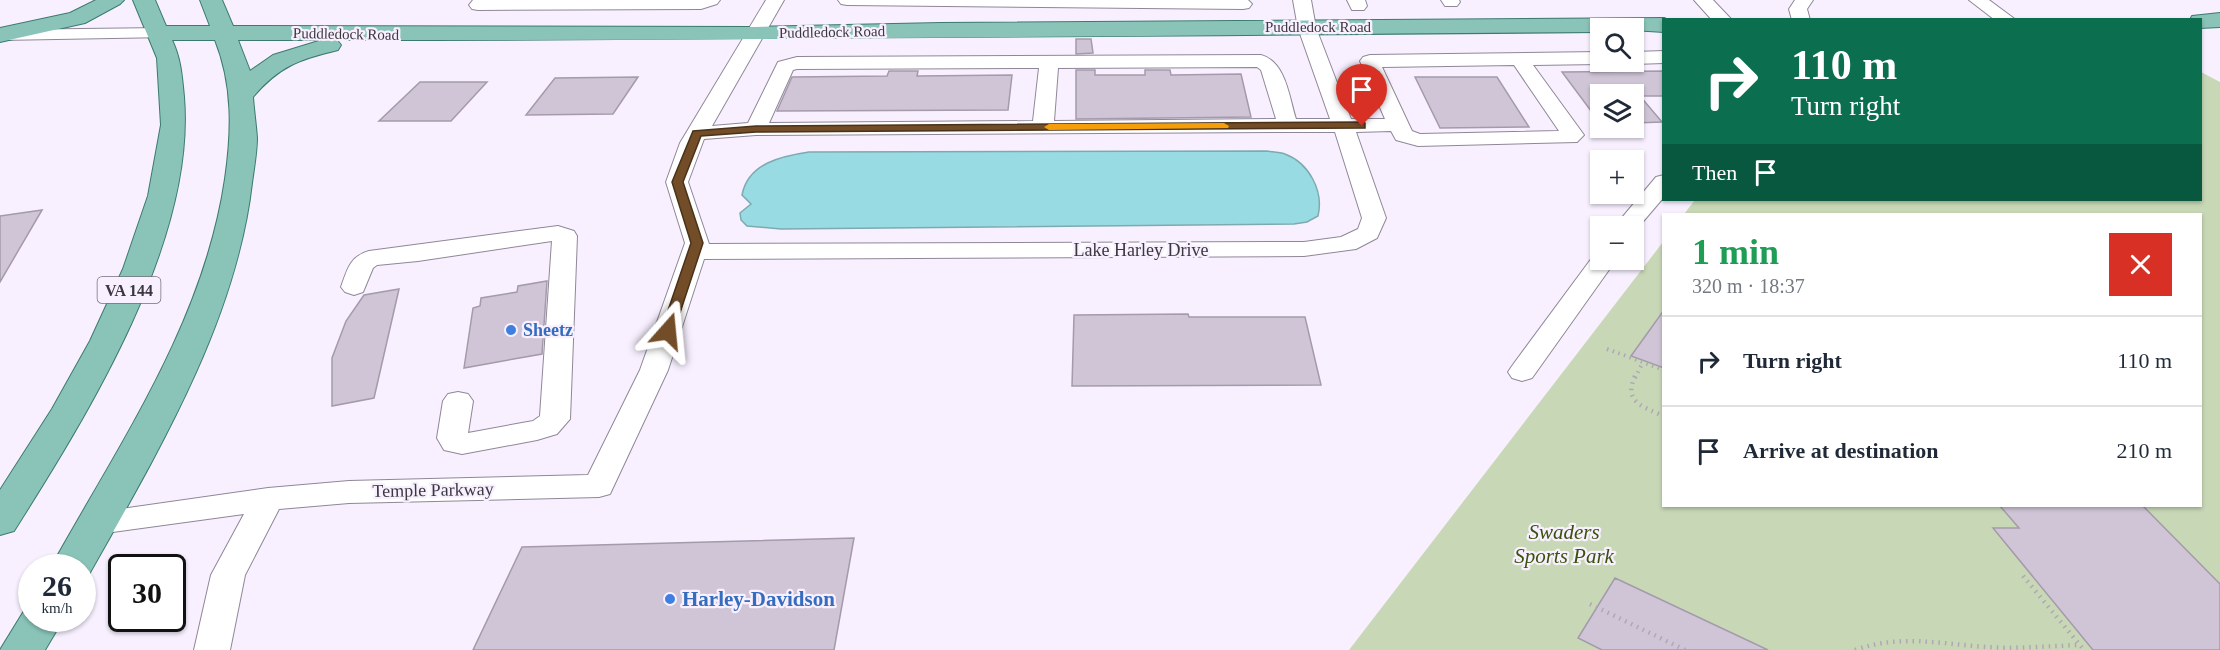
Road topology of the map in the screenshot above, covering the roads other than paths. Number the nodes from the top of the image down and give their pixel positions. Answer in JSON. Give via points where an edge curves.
{"nodes":[{"id":1,"x":113,"y":0,"type":"edge"},
{"id":2,"x":144,"y":0,"type":"edge"},
{"id":3,"x":211,"y":0,"type":"edge"},
{"id":4,"x":484,"y":0,"type":"edge"},
{"id":5,"x":711,"y":0,"type":"edge"},
{"id":6,"x":775,"y":0,"type":"edge"},
{"id":7,"x":847,"y":0,"type":"edge"},
{"id":8,"x":1302,"y":0,"type":"edge"},
{"id":9,"x":1680,"y":0,"type":"edge"},
{"id":10,"x":1704,"y":0,"type":"edge"},
{"id":11,"x":1804,"y":0,"type":"edge"},
{"id":12,"x":1978,"y":0,"type":"edge"},
{"id":13,"x":980,"y":1,"type":"edge"},
{"id":14,"x":1155,"y":2,"type":"edge"},
{"id":15,"x":1243,"y":4,"type":"dead end"},
{"id":16,"x":1721,"y":18,"type":"edge"},
{"id":17,"x":1800,"y":18,"type":"edge"},
{"id":18,"x":2004,"y":18,"type":"edge"},
{"id":19,"x":2202,"y":21,"type":"edge"},
{"id":20,"x":2220,"y":21,"type":"edge"},
{"id":21,"x":1662,"y":25,"type":"edge"},
{"id":22,"x":1307,"y":28,"type":"junction"},
{"id":23,"x":163,"y":33,"type":"junction"},
{"id":24,"x":228,"y":33,"type":"junction"},
{"id":25,"x":0,"y":34,"type":"edge"},
{"id":26,"x":755,"y":34,"type":"junction"},
{"id":27,"x":376,"y":35,"type":"junction"},
{"id":28,"x":1644,"y":57,"type":"edge"},
{"id":29,"x":1662,"y":57,"type":"edge"},
{"id":30,"x":1519,"y":58,"type":"junction"},
{"id":31,"x":1590,"y":58,"type":"edge"},
{"id":32,"x":1049,"y":62,"type":"junction"},
{"id":33,"x":243,"y":93,"type":"junction"},
{"id":34,"x":1344,"y":125,"type":"junction"},
{"id":35,"x":1288,"y":126,"type":"junction"},
{"id":36,"x":1398,"y":126,"type":"junction"},
{"id":37,"x":1043,"y":127,"type":"junction"},
{"id":38,"x":756,"y":129,"type":"junction"},
{"id":39,"x":696,"y":133,"type":"junction"},
{"id":40,"x":1662,"y":184,"type":"edge"},
{"id":41,"x":1635,"y":216,"type":"edge"},
{"id":42,"x":694,"y":252,"type":"junction"},
{"id":43,"x":1596,"y":270,"type":"edge"},
{"id":44,"x":354,"y":287,"type":"dead end"},
{"id":45,"x":1522,"y":372,"type":"dead end"},
{"id":46,"x":458,"y":401,"type":"dead end"},
{"id":47,"x":268,"y":499,"type":"junction"},
{"id":48,"x":0,"y":521,"type":"edge"},
{"id":49,"x":98,"y":522,"type":"junction"},
{"id":50,"x":80,"y":554,"type":"edge"},
{"id":51,"x":33,"y":632,"type":"edge"},
{"id":52,"x":22,"y":650,"type":"edge"},
{"id":53,"x":212,"y":650,"type":"edge"}],
"edges":[{"from":1,"to":25,"type":"main road","via":[[77,18]]},
{"from":2,"to":23,"type":"main road","number":"VA 144"},
{"from":3,"to":24,"type":"main road"},
{"from":4,"to":5,"type":"street","via":[[478,5],[701,4]]},
{"from":6,"to":26,"type":"street"},
{"from":7,"to":13,"type":"street"},
{"from":8,"to":22,"type":"street","name":"Lake Harley Drive"},
{"from":9,"to":10,"type":"street"},
{"from":10,"to":16,"type":"street"},
{"from":11,"to":17,"type":"street","via":[[1798,9]]},
{"from":12,"to":18,"type":"street"},
{"from":13,"to":14,"type":"street"},
{"from":14,"to":15,"type":"street"},
{"from":19,"to":20,"type":"main road"},
{"from":21,"to":22,"type":"main road","name":"Puddledock Road"},
{"from":22,"to":26,"type":"main road","name":"Puddledock Road"},
{"from":22,"to":34,"type":"street","name":"Lake Harley Drive"},
{"from":23,"to":24,"type":"main road","name":"Puddledock Road"},
{"from":23,"to":25,"type":"street","name":"Puddledock Road"},
{"from":23,"to":48,"type":"main road","number":"VA 144","via":[[170,63],[172,136],[154,226],[126,297],[85,382],[36,468]]},
{"from":24,"to":27,"type":"main road","name":"Puddledock Road"},
{"from":24,"to":33,"type":"main road"},
{"from":26,"to":27,"type":"main road","name":"Puddledock Road"},
{"from":26,"to":39,"type":"street"},
{"from":27,"to":33,"type":"main road","via":[[289,55],[259,73]]},
{"from":28,"to":29,"type":"street"},
{"from":30,"to":31,"type":"street"},
{"from":30,"to":36,"type":"street","via":[[1370,60]]},
{"from":30,"to":36,"type":"street","via":[[1572,135],[1569,137],[1418,140],[1404,135]]},
{"from":32,"to":35,"type":"street","via":[[1261,61],[1270,67]]},
{"from":32,"to":37,"type":"street"},
{"from":32,"to":38,"type":"street","via":[[789,64]]},
{"from":33,"to":49,"type":"main road","via":[[245,139],[240,184],[210,295],[174,382]]},
{"from":34,"to":35,"type":"street"},
{"from":34,"to":36,"type":"street"},
{"from":34,"to":42,"type":"street","name":"Lake Harley Drive","via":[[1374,218],[1368,233],[1347,244],[1304,249]]},
{"from":35,"to":37,"type":"street"},
{"from":37,"to":38,"type":"street"},
{"from":38,"to":39,"type":"street"},
{"from":39,"to":42,"type":"street","via":[[677,182],[697,243]]},
{"from":40,"to":41,"type":"street"},
{"from":42,"to":47,"type":"street","name":"Temple Parkway","via":[[654,370],[599,486],[349,492]]},
{"from":43,"to":45,"type":"street"},
{"from":44,"to":46,"type":"street","via":[[361,265],[369,259],[558,233],[565,236],[555,419],[537,430],[455,443],[452,438]]},
{"from":47,"to":49,"type":"street","name":"Temple Parkway"},
{"from":47,"to":53,"type":"street","via":[[228,575]]},
{"from":49,"to":50,"type":"main road"},
{"from":51,"to":52,"type":"main road"}]}
